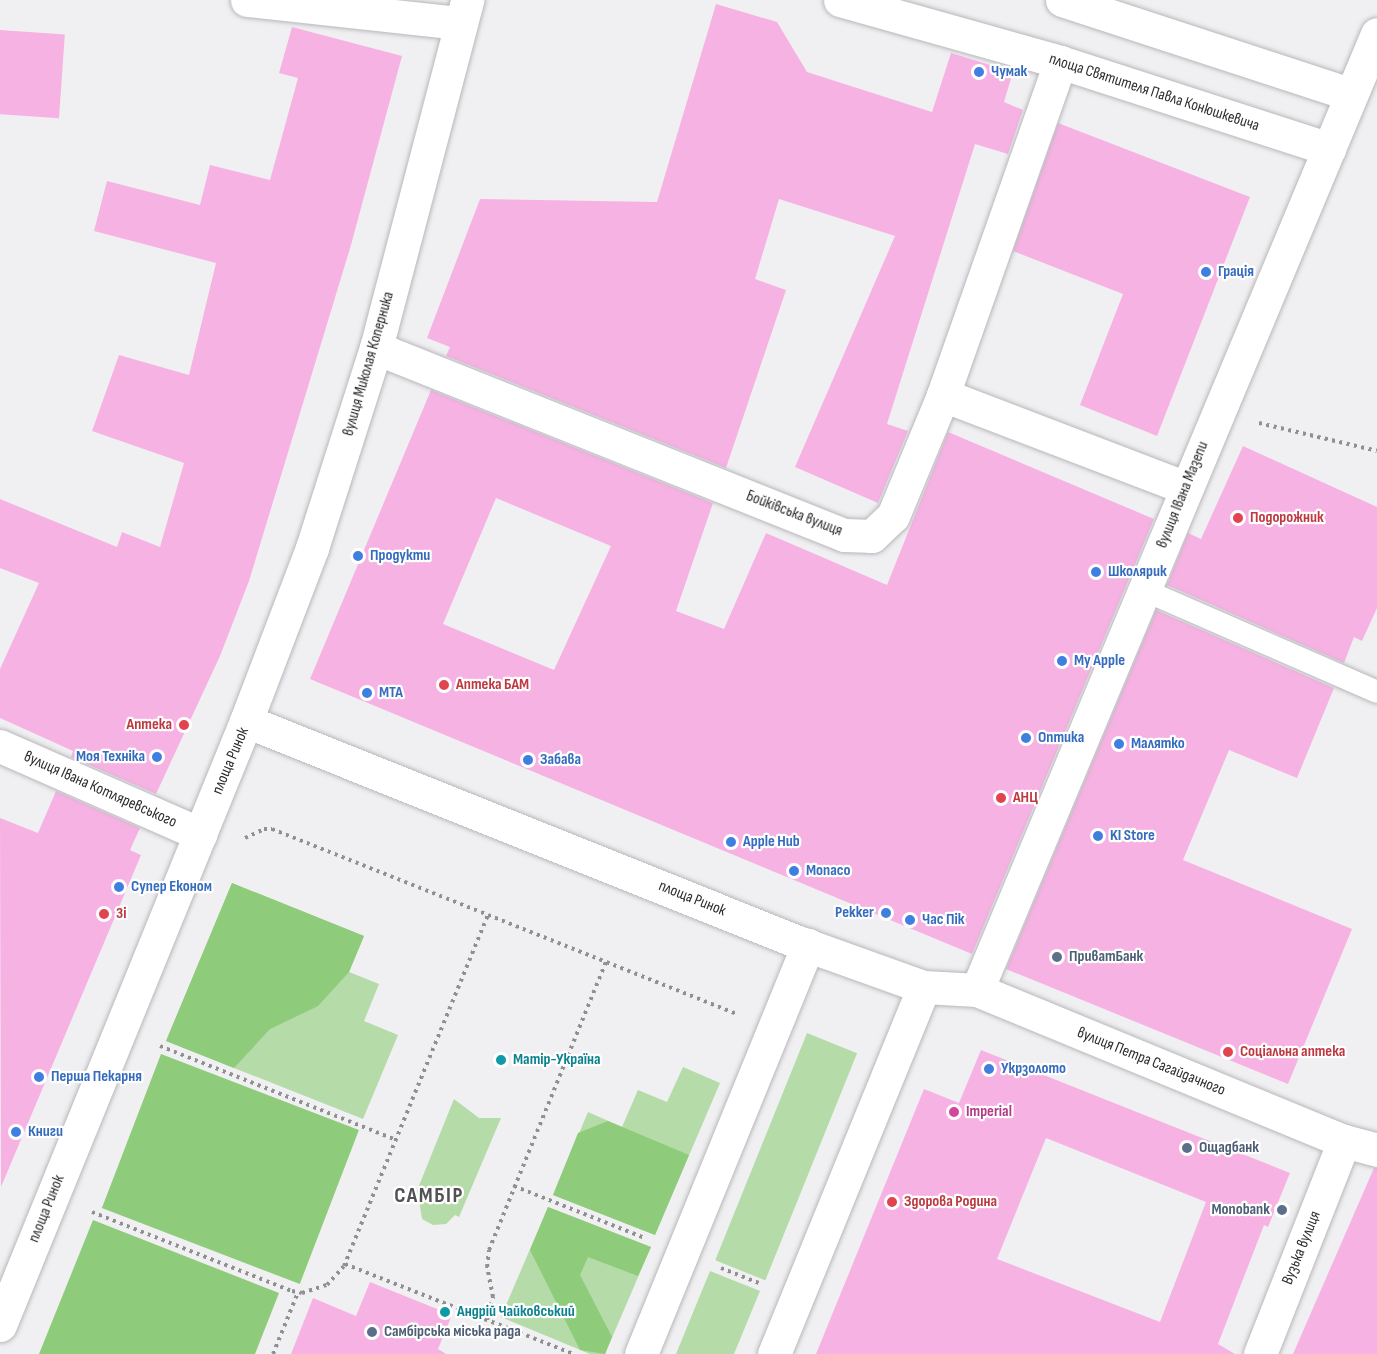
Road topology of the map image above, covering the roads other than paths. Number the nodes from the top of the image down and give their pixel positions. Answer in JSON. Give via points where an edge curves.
{"nodes":[{"id":1,"x":247,"y":0,"type":"edge"},
{"id":2,"x":840,"y":0,"type":"edge"},
{"id":3,"x":1062,"y":0,"type":"edge"},
{"id":4,"x":463,"y":12,"type":"edge"},
{"id":5,"x":1377,"y":34,"type":"edge"},
{"id":6,"x":1060,"y":62,"type":"junction"},
{"id":7,"x":1350,"y":94,"type":"junction"},
{"id":8,"x":1329,"y":149,"type":"junction"},
{"id":9,"x":376,"y":348,"type":"junction"},
{"id":10,"x":943,"y":395,"type":"junction"},
{"id":11,"x":1186,"y":489,"type":"junction"},
{"id":12,"x":1144,"y":590,"type":"junction"},
{"id":13,"x":1377,"y":692,"type":"edge"},
{"id":14,"x":246,"y":721,"type":"junction"},
{"id":15,"x":0,"y":746,"type":"edge"},
{"id":16,"x":200,"y":834,"type":"junction"},
{"id":17,"x":808,"y":945,"type":"junction"},
{"id":18,"x":924,"y":987,"type":"junction"},
{"id":19,"x":977,"y":990,"type":"junction"},
{"id":20,"x":1344,"y":1141,"type":"junction"},
{"id":21,"x":1377,"y":1150,"type":"edge"},
{"id":22,"x":0,"y":1325,"type":"edge"},
{"id":23,"x":641,"y":1354,"type":"edge"},
{"id":24,"x":774,"y":1354,"type":"edge"},
{"id":25,"x":1260,"y":1354,"type":"edge"}],
"edges":[{"from":1,"to":4,"type":"street"},
{"from":2,"to":6,"type":"street","name":"площа Святителя Павла Конюшкевича"},
{"from":3,"to":7,"type":"street"},
{"from":4,"to":9,"type":"street","name":"вулиця Миколая Коперника"},
{"from":5,"to":7,"type":"street","name":"вулиця Івана Мазепи"},
{"from":6,"to":8,"type":"street","name":"площа Святителя Павла Конюшкевича"},
{"from":6,"to":10,"type":"street","name":"Бойківська вулиця"},
{"from":7,"to":8,"type":"street","name":"вулиця Івана Мазепи"},
{"from":8,"to":11,"type":"street","name":"вулиця Івана Мазепи"},
{"from":9,"to":10,"type":"street","name":"Бойківська вулиця","via":[[844,535],[872,536],[893,516]]},
{"from":9,"to":14,"type":"street","name":"вулиця Миколая Коперника","via":[[312,548]]},
{"from":10,"to":11,"type":"street"},
{"from":11,"to":12,"type":"street","name":"вулиця Івана Мазепи"},
{"from":12,"to":13,"type":"lane"},
{"from":12,"to":19,"type":"street","name":"вулиця Івана Мазепи"},
{"from":14,"to":16,"type":"street","name":"площа Ринок"},
{"from":14,"to":17,"type":"street","name":"площа Ринок"},
{"from":15,"to":16,"type":"street","name":"вулиця Івана Котляревського"},
{"from":16,"to":22,"type":"street","name":"площа Ринок"},
{"from":17,"to":18,"type":"street","name":"площа Ринок"},
{"from":17,"to":23,"type":"street"},
{"from":18,"to":19,"type":"street","name":"вулиця Петра Сагайдачного"},
{"from":18,"to":24,"type":"street"},
{"from":19,"to":20,"type":"street","name":"вулиця Петра Сагайдачного"},
{"from":20,"to":21,"type":"street","name":"вулиця Петра Сагайдачного"},
{"from":20,"to":25,"type":"street","name":"Вузька вулиця"}]}
